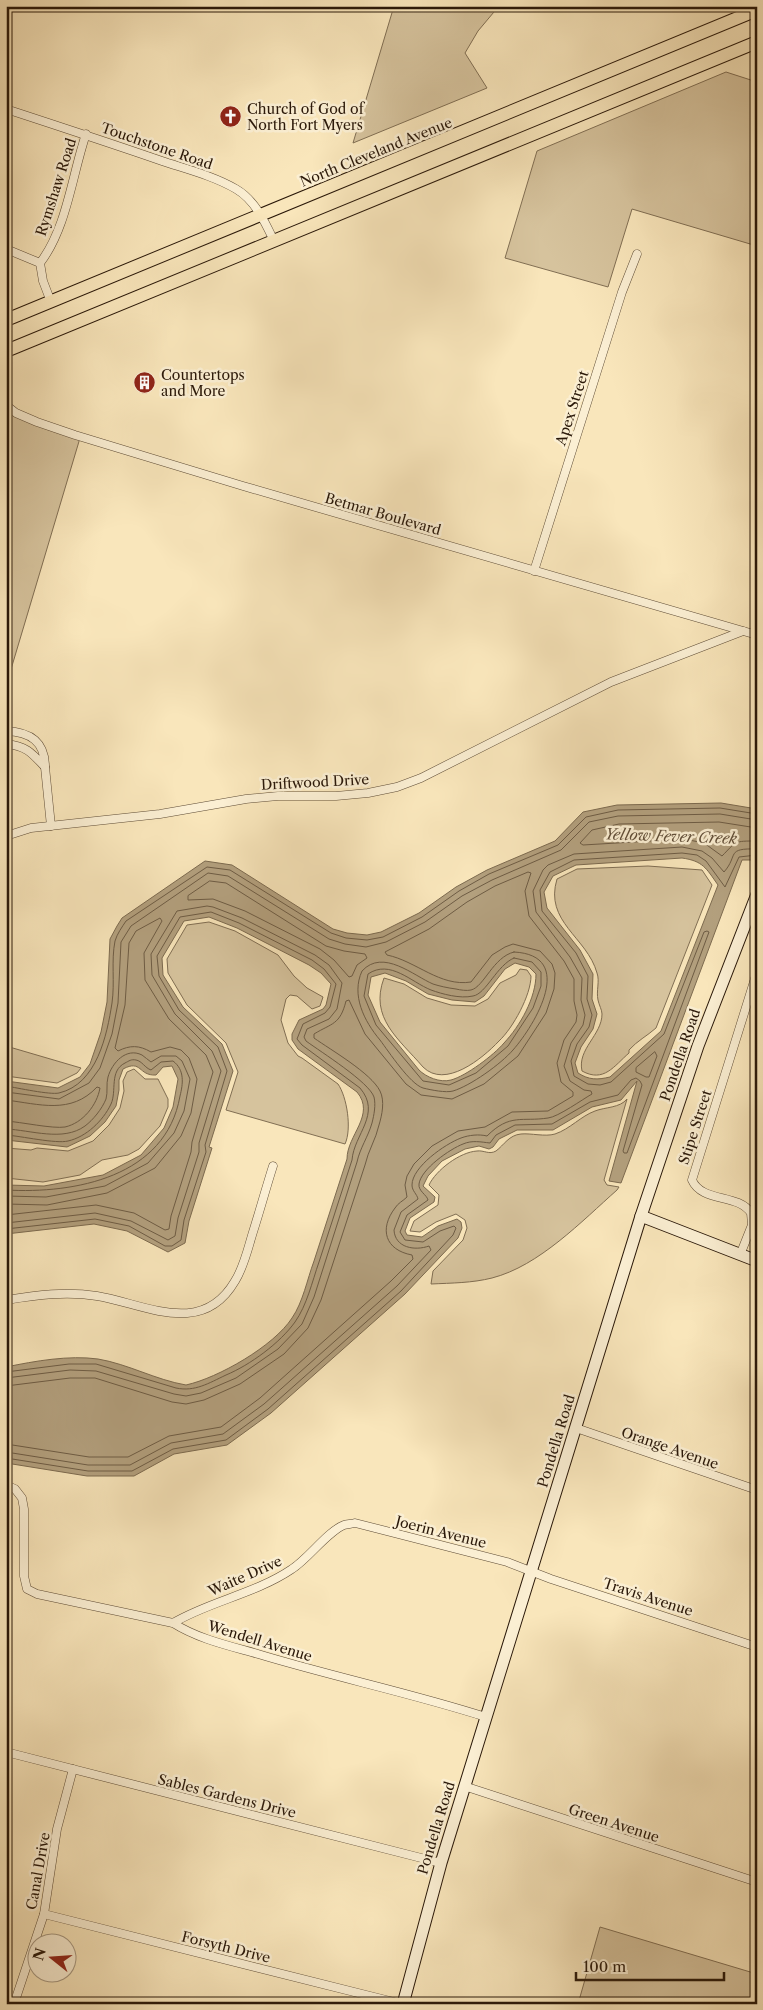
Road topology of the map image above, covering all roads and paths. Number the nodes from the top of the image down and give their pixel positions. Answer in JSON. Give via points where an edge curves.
{"nodes":[{"id":1,"x":757,"y":10,"type":"edge"},
{"id":2,"x":757,"y":42,"type":"edge"},
{"id":3,"x":6,"y":108,"type":"edge"},
{"id":4,"x":86,"y":134,"type":"junction"},
{"id":5,"x":261,"y":215,"type":"junction"},
{"id":6,"x":274,"y":241,"type":"junction"},
{"id":7,"x":6,"y":249,"type":"edge"},
{"id":8,"x":637,"y":254,"type":"dead end"},
{"id":9,"x":40,"y":263,"type":"junction"},
{"id":10,"x":51,"y":302,"type":"junction"},
{"id":11,"x":6,"y":320,"type":"edge"},
{"id":12,"x":6,"y":351,"type":"edge"},
{"id":13,"x":6,"y":405,"type":"edge"},
{"id":14,"x":534,"y":570,"type":"junction"},
{"id":15,"x":743,"y":631,"type":"junction"},
{"id":16,"x":757,"y":635,"type":"edge"},
{"id":17,"x":6,"y":731,"type":"edge"},
{"id":18,"x":6,"y":744,"type":"edge"},
{"id":19,"x":45,"y":767,"type":"junction"},
{"id":20,"x":51,"y":826,"type":"junction"},
{"id":21,"x":6,"y":836,"type":"edge"},
{"id":22,"x":756,"y":895,"type":"edge"},
{"id":23,"x":757,"y":972,"type":"edge"},
{"id":24,"x":273,"y":1166,"type":"dead end"},
{"id":25,"x":641,"y":1216,"type":"junction"},
{"id":26,"x":740,"y":1255,"type":"junction"},
{"id":27,"x":757,"y":1261,"type":"edge"},
{"id":28,"x":6,"y":1300,"type":"edge"},
{"id":29,"x":576,"y":1428,"type":"junction"},
{"id":30,"x":6,"y":1485,"type":"edge"},
{"id":31,"x":757,"y":1490,"type":"edge"},
{"id":32,"x":344,"y":1525,"type":"joint"},
{"id":33,"x":531,"y":1571,"type":"junction"},
{"id":34,"x":173,"y":1622,"type":"junction"},
{"id":35,"x":757,"y":1646,"type":"edge"},
{"id":36,"x":486,"y":1718,"type":"junction"},
{"id":37,"x":6,"y":1752,"type":"edge"},
{"id":38,"x":72,"y":1769,"type":"junction"},
{"id":39,"x":464,"y":1786,"type":"junction"},
{"id":40,"x":441,"y":1863,"type":"junction"},
{"id":41,"x":757,"y":1882,"type":"edge"},
{"id":42,"x":44,"y":1914,"type":"junction"},
{"id":43,"x":14,"y":2004,"type":"edge"},
{"id":44,"x":402,"y":2004,"type":"edge"}],
"edges":[{"from":1,"to":5,"type":"main road","name":"North Cleveland Avenue"},
{"from":2,"to":6,"type":"main road"},
{"from":3,"to":4,"type":"street","name":"Touchstone Road"},
{"from":4,"to":5,"type":"street","name":"Touchstone Road","via":[[237,189]]},
{"from":4,"to":9,"type":"street","name":"Rymshaw Road","via":[[67,201],[48,252]]},
{"from":5,"to":6,"type":"street","name":"Touchstone Road"},
{"from":5,"to":10,"type":"main road","name":"North Cleveland Avenue"},
{"from":6,"to":12,"type":"main road"},
{"from":7,"to":9,"type":"street"},
{"from":8,"to":14,"type":"street","name":"Apex Street"},
{"from":9,"to":10,"type":"street"},
{"from":10,"to":11,"type":"main road","name":"North Cleveland Avenue"},
{"from":13,"to":14,"type":"street","name":"Betmar Boulevard","via":[[16,413],[75,435]]},
{"from":14,"to":15,"type":"street","name":"Betmar Boulevard"},
{"from":15,"to":16,"type":"street","name":"Betmar Boulevard"},
{"from":15,"to":20,"type":"street","name":"Driftwood Drive","via":[[611,682],[421,778],[396,787],[344,795],[246,799],[160,814]]},
{"from":17,"to":19,"type":"street","via":[[26,734],[36,740],[43,749]]},
{"from":18,"to":19,"type":"street","via":[[29,750]]},
{"from":19,"to":20,"type":"street"},
{"from":20,"to":21,"type":"street","name":"Driftwood Drive"},
{"from":22,"to":25,"type":"main road","name":"Pondella Road","via":[[698,1046]]},
{"from":23,"to":26,"type":"street","name":"Stipe Street","via":[[692,1180],[698,1190],[743,1205],[751,1213],[752,1225]]},
{"from":24,"to":28,"type":"street","via":[[240,1271],[228,1291],[209,1307],[197,1312],[173,1314],[82,1294],[50,1294]]},
{"from":25,"to":26,"type":"main road"},
{"from":25,"to":29,"type":"main road","name":"Pondella Road"},
{"from":26,"to":27,"type":"main road"},
{"from":29,"to":31,"type":"street","name":"Orange Avenue"},
{"from":29,"to":33,"type":"main road","name":"Pondella Road"},
{"from":30,"to":34,"type":"street","name":"Wendell Avenue","via":[[15,1489],[22,1498],[27,1590]]},
{"from":32,"to":33,"type":"street","name":"Joerin Avenue","via":[[355,1523],[409,1536]]},
{"from":32,"to":34,"type":"street","name":"Waite Drive","via":[[285,1573]]},
{"from":33,"to":35,"type":"street","name":"Travis Avenue"},
{"from":33,"to":36,"type":"main road","name":"Pondella Road"},
{"from":34,"to":36,"type":"street","name":"Wendell Avenue","via":[[184,1630],[232,1647]]},
{"from":36,"to":39,"type":"main road","name":"Pondella Road"},
{"from":37,"to":38,"type":"street","name":"Sables Gardens Drive"},
{"from":38,"to":40,"type":"street","name":"Sables Gardens Drive"},
{"from":38,"to":42,"type":"street","name":"Canal Drive","via":[[57,1829]]},
{"from":39,"to":40,"type":"main road","name":"Pondella Road"},
{"from":39,"to":41,"type":"street","name":"Green Avenue"},
{"from":40,"to":44,"type":"main road","name":"Pondella Road"},
{"from":42,"to":43,"type":"street","name":"Canal Drive"},
{"from":42,"to":44,"type":"street","name":"Forsyth Drive"}]}
